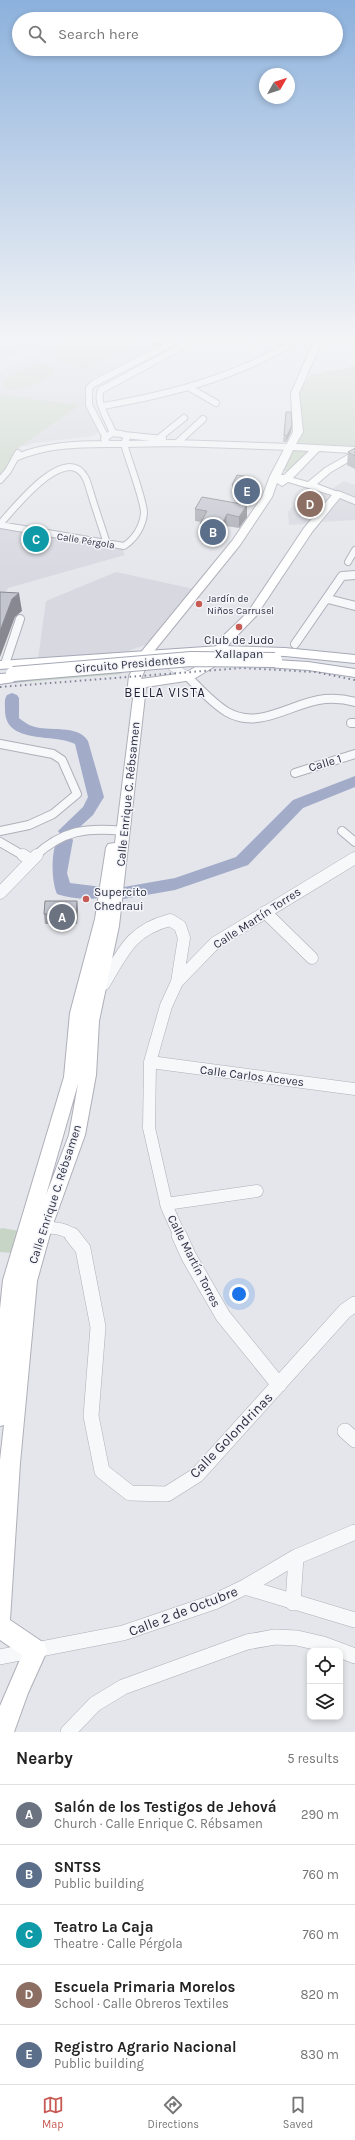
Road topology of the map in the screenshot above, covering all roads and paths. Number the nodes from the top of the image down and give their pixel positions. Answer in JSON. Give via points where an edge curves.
{"nodes":[{"id":1,"x":97,"y":422,"type":"edge"},
{"id":2,"x":109,"y":422,"type":"edge"},
{"id":3,"x":179,"y":422,"type":"edge"},
{"id":4,"x":201,"y":422,"type":"edge"},
{"id":5,"x":297,"y":422,"type":"edge"},
{"id":6,"x":113,"y":433,"type":"junction"},
{"id":7,"x":124,"y":435,"type":"junction"},
{"id":8,"x":159,"y":438,"type":"junction"},
{"id":9,"x":105,"y":440,"type":"junction"},
{"id":10,"x":176,"y":443,"type":"junction"},
{"id":11,"x":124,"y":444,"type":"junction"},
{"id":12,"x":290,"y":447,"type":"junction"},
{"id":13,"x":316,"y":449,"type":"junction"},
{"id":14,"x":355,"y":450,"type":"edge"},
{"id":15,"x":355,"y":454,"type":"edge"},
{"id":16,"x":275,"y":476,"type":"junction"},
{"id":17,"x":287,"y":479,"type":"junction"},
{"id":18,"x":0,"y":480,"type":"edge"},
{"id":19,"x":310,"y":485,"type":"junction"},
{"id":20,"x":338,"y":494,"type":"junction"},
{"id":21,"x":267,"y":497,"type":"junction"},
{"id":22,"x":355,"y":502,"type":"edge"},
{"id":23,"x":0,"y":525,"type":"edge"},
{"id":24,"x":108,"y":544,"type":"junction"},
{"id":25,"x":355,"y":550,"type":"edge"},
{"id":26,"x":348,"y":562,"type":"dead end"},
{"id":27,"x":355,"y":575,"type":"edge"},
{"id":28,"x":328,"y":599,"type":"junction"},
{"id":29,"x":355,"y":606,"type":"edge"},
{"id":30,"x":20,"y":619,"type":"dead end"},
{"id":31,"x":295,"y":644,"type":"dead end"},
{"id":32,"x":220,"y":650,"type":"junction"},
{"id":33,"x":146,"y":654,"type":"junction"},
{"id":34,"x":244,"y":656,"type":"junction"},
{"id":35,"x":274,"y":658,"type":"junction"},
{"id":36,"x":355,"y":659,"type":"edge"},
{"id":37,"x":213,"y":662,"type":"junction"},
{"id":38,"x":355,"y":664,"type":"edge"},
{"id":39,"x":165,"y":665,"type":"junction"},
{"id":40,"x":68,"y":666,"type":"junction"},
{"id":41,"x":140,"y":667,"type":"junction"},
{"id":42,"x":1,"y":668,"type":"edge"},
{"id":43,"x":40,"y":668,"type":"junction"},
{"id":44,"x":355,"y":670,"type":"edge"},
{"id":45,"x":355,"y":673,"type":"edge"},
{"id":46,"x":188,"y":677,"type":"junction"},
{"id":47,"x":0,"y":679,"type":"edge"},
{"id":48,"x":355,"y":702,"type":"edge"},
{"id":49,"x":0,"y":744,"type":"edge"},
{"id":50,"x":355,"y":754,"type":"edge"},
{"id":51,"x":295,"y":774,"type":"dead end"},
{"id":52,"x":120,"y":830,"type":"junction"},
{"id":53,"x":0,"y":831,"type":"edge"},
{"id":54,"x":342,"y":831,"type":"dead end"},
{"id":55,"x":0,"y":842,"type":"edge"},
{"id":56,"x":355,"y":842,"type":"edge"},
{"id":57,"x":355,"y":858,"type":"edge"},
{"id":58,"x":31,"y":860,"type":"junction"},
{"id":59,"x":0,"y":893,"type":"edge"},
{"id":60,"x":265,"y":912,"type":"junction"},
{"id":61,"x":312,"y":958,"type":"dead end"},
{"id":62,"x":177,"y":982,"type":"junction"},
{"id":63,"x":102,"y":984,"type":"junction"},
{"id":64,"x":150,"y":1062,"type":"junction"},
{"id":65,"x":355,"y":1089,"type":"edge"},
{"id":66,"x":257,"y":1192,"type":"dead end"},
{"id":67,"x":166,"y":1204,"type":"junction"},
{"id":68,"x":43,"y":1227,"type":"junction"},
{"id":69,"x":355,"y":1304,"type":"edge"},
{"id":70,"x":279,"y":1385,"type":"junction"},
{"id":71,"x":0,"y":1416,"type":"edge"},
{"id":72,"x":355,"y":1532,"type":"edge"},
{"id":73,"x":296,"y":1557,"type":"junction"},
{"id":74,"x":246,"y":1587,"type":"junction"},
{"id":75,"x":293,"y":1603,"type":"junction"},
{"id":76,"x":0,"y":1617,"type":"edge"},
{"id":77,"x":355,"y":1620,"type":"edge"},
{"id":78,"x":0,"y":1627,"type":"edge"},
{"id":79,"x":36,"y":1651,"type":"junction"},
{"id":80,"x":355,"y":1656,"type":"edge"},
{"id":81,"x":0,"y":1657,"type":"edge"},
{"id":82,"x":2,"y":1732,"type":"edge"},
{"id":83,"x":68,"y":1732,"type":"edge"}],
"edges":[{"from":1,"to":9,"type":"street"},
{"from":2,"to":6,"type":"street"},
{"from":3,"to":8,"type":"street"},
{"from":4,"to":10,"type":"street"},
{"from":5,"to":12,"type":"main road","name":"Calle Enrique C. Rébsamen","via":[[298,432]]},
{"from":6,"to":7,"type":"street"},
{"from":6,"to":9,"type":"street"},
{"from":7,"to":8,"type":"street"},
{"from":7,"to":11,"type":"street","via":[[127,438]]},
{"from":8,"to":10,"type":"street"},
{"from":9,"to":11,"type":"street"},
{"from":9,"to":18,"type":"street","via":[[32,450],[16,458]]},
{"from":10,"to":11,"type":"street"},
{"from":10,"to":12,"type":"street"},
{"from":11,"to":24,"type":"street","name":"Calle Pérgola","via":[[144,511],[143,521],[131,543],[124,546]]},
{"from":12,"to":13,"type":"main road"},
{"from":12,"to":16,"type":"main road","name":"Calle Enrique C. Rébsamen"},
{"from":13,"to":14,"type":"main road"},
{"from":13,"to":17,"type":"main road","name":"Calle Enrique C. Rébsamen"},
{"from":15,"to":19,"type":"main road","via":[[328,470]]},
{"from":16,"to":17,"type":"main road"},
{"from":16,"to":21,"type":"main road","name":"Calle Enrique C. Rébsamen"},
{"from":17,"to":19,"type":"main road"},
{"from":17,"to":21,"type":"main road","name":"Calle Enrique C. Rébsamen"},
{"from":19,"to":20,"type":"main road"},
{"from":20,"to":22,"type":"street"},
{"from":20,"to":32,"type":"main road","via":[[308,530],[252,614],[225,641]]},
{"from":21,"to":33,"type":"main road","name":"Calle Enrique C. Rébsamen","via":[[236,543]]},
{"from":23,"to":24,"type":"street","name":"Calle Pérgola"},
{"from":23,"to":24,"type":"street","via":[[45,476],[57,470],[78,469],[85,476]]},
{"from":25,"to":26,"type":"street"},
{"from":27,"to":28,"type":"street","via":[[342,576]]},
{"from":28,"to":29,"type":"street"},
{"from":28,"to":31,"type":"street"},
{"from":30,"to":42,"type":"street"},
{"from":32,"to":33,"type":"main road"},
{"from":32,"to":34,"type":"main road"},
{"from":32,"to":37,"type":"main road"},
{"from":33,"to":39,"type":"main road","via":[[151,662]]},
{"from":33,"to":40,"type":"main road"},
{"from":33,"to":41,"type":"main road","name":"Calle Enrique C. Rébsamen"},
{"from":34,"to":36,"type":"main road","via":[[285,652]]},
{"from":34,"to":37,"type":"main road"},
{"from":34,"to":45,"type":"main road"},
{"from":35,"to":38,"type":"main road","name":"Circuito Presidentes"},
{"from":35,"to":42,"type":"main road","name":"Circuito Presidentes","bridge":true,"via":[[192,659]]},
{"from":35,"to":44,"type":"main road","name":"Circuito Presidentes"},
{"from":37,"to":39,"type":"main road"},
{"from":37,"to":46,"type":"main road","name":"Calle Enrique C. Rébsamen"},
{"from":39,"to":41,"type":"main road"},
{"from":39,"to":46,"type":"street"},
{"from":40,"to":41,"type":"main road"},
{"from":40,"to":43,"type":"main road"},
{"from":41,"to":52,"type":"main road","name":"Calle Enrique C. Rébsamen","via":[[134,680]]},
{"from":42,"to":43,"type":"main road"},
{"from":43,"to":47,"type":"main road"},
{"from":46,"to":48,"type":"street","via":[[226,711],[241,718],[269,715],[330,697]]},
{"from":46,"to":52,"type":"main road","name":"Calle Enrique C. Rébsamen","via":[[144,682],[140,686]]},
{"from":49,"to":53,"type":"street","via":[[53,754],[62,760],[77,794],[53,814],[30,825]]},
{"from":50,"to":51,"type":"street","name":"Calle 1"},
{"from":52,"to":58,"type":"street","via":[[65,835]]},
{"from":52,"to":63,"type":"main road","name":"Calle Enrique C. Rébsamen","via":[[112,926]]},
{"from":52,"to":71,"type":"main road","name":"Calle Enrique C. Rébsamen","via":[[102,919],[78,1013],[72,1077],[12,1280]]},
{"from":54,"to":56,"type":"street"},
{"from":55,"to":58,"type":"street"},
{"from":57,"to":60,"type":"street","name":"Calle Martín Torres"},
{"from":58,"to":59,"type":"street"},
{"from":60,"to":61,"type":"street"},
{"from":60,"to":62,"type":"street","name":"Calle Martín Torres","via":[[216,943]]},
{"from":62,"to":63,"type":"street","via":[[184,938],[180,926],[170,920],[153,923],[134,935]]},
{"from":62,"to":64,"type":"street","name":"Calle Martín Torres","via":[[166,1006]]},
{"from":63,"to":68,"type":"main road","name":"Calle Enrique C. Rébsamen","via":[[91,1021],[88,1075],[77,1135]]},
{"from":64,"to":65,"type":"street","name":"Calle Carlos Aceves"},
{"from":64,"to":67,"type":"street","name":"Calle Martín Torres","via":[[149,1128]]},
{"from":66,"to":67,"type":"street"},
{"from":67,"to":70,"type":"street","name":"Calle Martín Torres","via":[[189,1257],[223,1316]]},
{"from":68,"to":70,"type":"street","name":"Calle Golondrinas","via":[[58,1228],[70,1233],[83,1249],[98,1327],[91,1416],[102,1471],[130,1493],[167,1494],[197,1475]]},
{"from":68,"to":76,"type":"main road","name":"Calle Enrique C. Rébsamen","via":[[28,1281],[10,1463]]},
{"from":69,"to":70,"type":"street","name":"Calle Golondrinas","via":[[345,1311]]},
{"from":72,"to":73,"type":"street","name":"Calle 2 de Octubre"},
{"from":73,"to":74,"type":"street","name":"Calle 2 de Octubre"},
{"from":73,"to":75,"type":"street"},
{"from":74,"to":75,"type":"street"},
{"from":74,"to":79,"type":"street","name":"Calle 2 de Octubre","via":[[214,1602],[123,1633]]},
{"from":75,"to":77,"type":"street"},
{"from":78,"to":79,"type":"main road"},
{"from":79,"to":81,"type":"street","name":"Calle 2 de Octubre"},
{"from":79,"to":82,"type":"main road"},
{"from":80,"to":83,"type":"street","via":[[322,1643],[290,1637],[264,1638],[239,1644],[135,1681],[104,1697]]}]}
